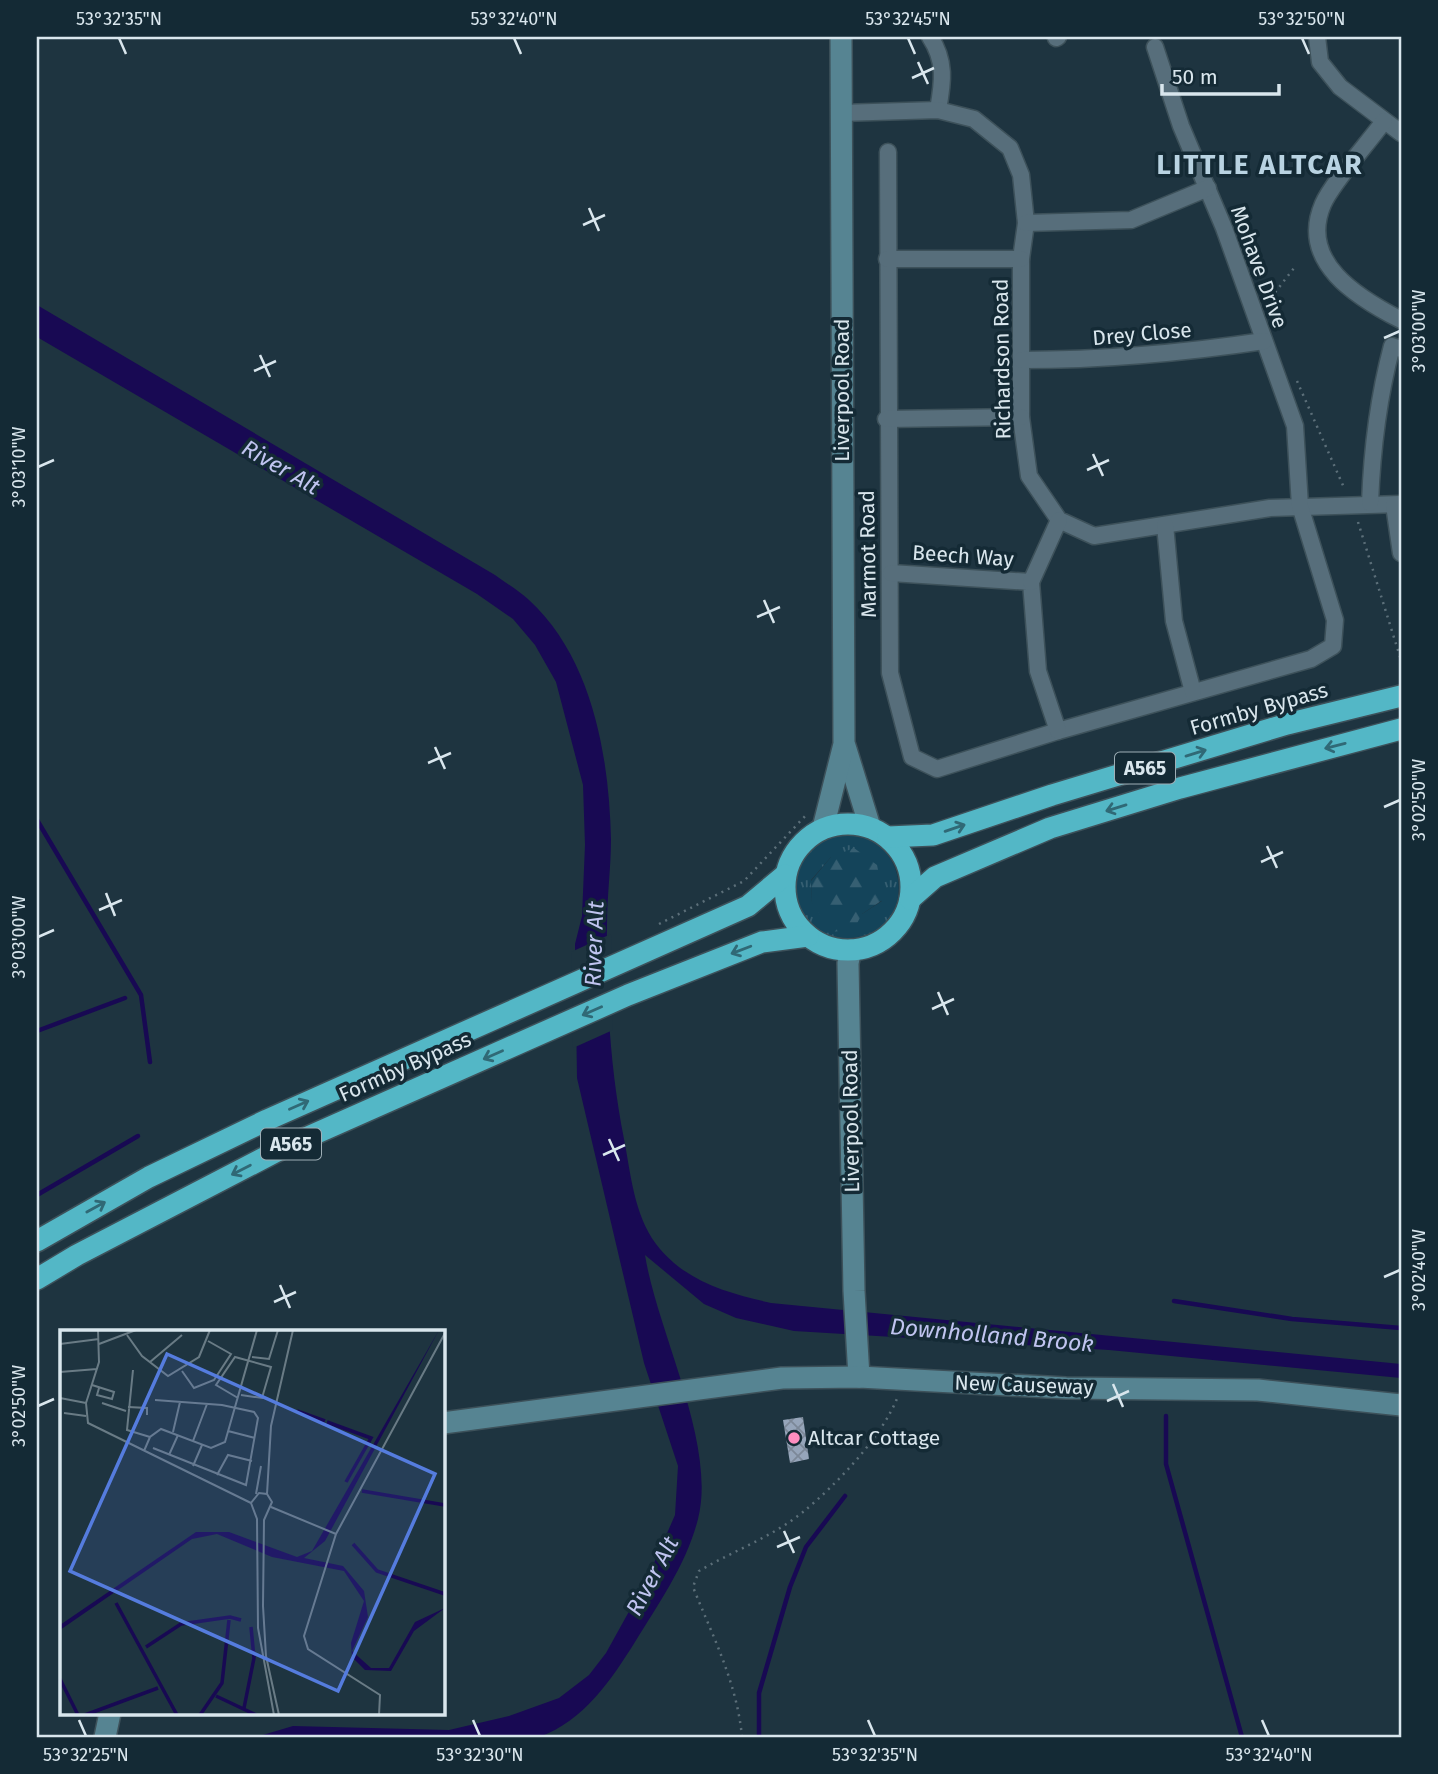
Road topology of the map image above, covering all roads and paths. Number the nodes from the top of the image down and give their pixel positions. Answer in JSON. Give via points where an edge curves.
{"nodes":[{"id":1,"x":841,"y":37,"type":"edge"},
{"id":2,"x":930,"y":37,"type":"edge"},
{"id":3,"x":1317,"y":37,"type":"edge"},
{"id":4,"x":1155,"y":47,"type":"dead end"},
{"id":5,"x":938,"y":110,"type":"junction"},
{"id":6,"x":841,"y":113,"type":"junction"},
{"id":7,"x":1384,"y":121,"type":"junction"},
{"id":8,"x":1401,"y":133,"type":"edge"},
{"id":9,"x":888,"y":152,"type":"dead end"},
{"id":10,"x":1208,"y":187,"type":"junction"},
{"id":11,"x":1026,"y":223,"type":"junction"},
{"id":12,"x":887,"y":258,"type":"junction"},
{"id":13,"x":1021,"y":259,"type":"junction"},
{"id":14,"x":1294,"y":268,"type":"dead end"},
{"id":15,"x":1401,"y":320,"type":"edge"},
{"id":16,"x":1279,"y":329,"type":"dead end"},
{"id":17,"x":1264,"y":341,"type":"junction"},
{"id":18,"x":1401,"y":349,"type":"edge"},
{"id":19,"x":1022,"y":360,"type":"junction"},
{"id":20,"x":1296,"y":378,"type":"dead end"},
{"id":21,"x":1021,"y":417,"type":"junction"},
{"id":22,"x":886,"y":419,"type":"junction"},
{"id":23,"x":1370,"y":503,"type":"junction"},
{"id":24,"x":1351,"y":504,"type":"junction"},
{"id":25,"x":1397,"y":504,"type":"edge"},
{"id":26,"x":1300,"y":506,"type":"junction"},
{"id":27,"x":1059,"y":520,"type":"junction"},
{"id":28,"x":1165,"y":525,"type":"junction"},
{"id":29,"x":1401,"y":553,"type":"edge"},
{"id":30,"x":891,"y":573,"type":"junction"},
{"id":31,"x":1031,"y":582,"type":"junction"},
{"id":32,"x":1401,"y":660,"type":"edge"},
{"id":33,"x":1194,"y":692,"type":"junction"},
{"id":34,"x":1401,"y":696,"type":"edge"},
{"id":35,"x":1401,"y":729,"type":"edge"},
{"id":36,"x":1058,"y":731,"type":"junction"},
{"id":37,"x":844,"y":744,"type":"junction"},
{"id":38,"x":832,"y":797,"type":"junction"},
{"id":39,"x":823,"y":828,"type":"junction"},
{"id":40,"x":879,"y":832,"type":"junction"},
{"id":41,"x":785,"y":876,"type":"junction"},
{"id":42,"x":910,"y":899,"type":"junction"},
{"id":43,"x":651,"y":928,"type":"dead end"},
{"id":44,"x":808,"y":936,"type":"junction"},
{"id":45,"x":851,"y":950,"type":"junction"},
{"id":46,"x":37,"y":1241,"type":"edge"},
{"id":47,"x":37,"y":1279,"type":"edge"},
{"id":48,"x":859,"y":1377,"type":"junction"},
{"id":49,"x":904,"y":1380,"type":"junction"},
{"id":50,"x":1401,"y":1405,"type":"edge"},
{"id":51,"x":444,"y":1423,"type":"edge"},
{"id":52,"x":110,"y":1714,"type":"edge"},
{"id":53,"x":105,"y":1737,"type":"edge"},
{"id":54,"x":742,"y":1737,"type":"edge"}],
"edges":[{"from":1,"to":6,"type":"street","name":"Liverpool Road"},
{"from":2,"to":5,"type":"street","via":[[942,66]]},
{"from":3,"to":7,"type":"street","via":[[1320,62],[1340,87]]},
{"from":4,"to":10,"type":"street","name":"Mohave Drive","via":[[1181,126]]},
{"from":5,"to":6,"type":"street","name":"Richardson Road"},
{"from":5,"to":11,"type":"street","name":"Richardson Road","via":[[974,119],[1010,148],[1021,175]]},
{"from":6,"to":37,"type":"street","name":"Liverpool Road"},
{"from":7,"to":8,"type":"street"},
{"from":7,"to":15,"type":"street","via":[[1323,203],[1316,233],[1329,270],[1363,301]]},
{"from":9,"to":12,"type":"street","name":"Marmot Road"},
{"from":10,"to":11,"type":"street","via":[[1131,220]]},
{"from":10,"to":17,"type":"street","name":"Mohave Drive"},
{"from":11,"to":13,"type":"street","name":"Richardson Road"},
{"from":12,"to":13,"type":"street"},
{"from":12,"to":22,"type":"street","name":"Marmot Road"},
{"from":13,"to":19,"type":"street","name":"Richardson Road"},
{"from":14,"to":16,"type":"path","via":[[1270,299]]},
{"from":17,"to":19,"type":"street","name":"Drey Close","via":[[1188,353]]},
{"from":17,"to":26,"type":"street","name":"Mohave Drive","via":[[1295,426]]},
{"from":18,"to":23,"type":"street","via":[[1392,346],[1381,389]]},
{"from":19,"to":21,"type":"street","name":"Richardson Road"},
{"from":20,"to":24,"type":"path"},
{"from":21,"to":22,"type":"street"},
{"from":21,"to":27,"type":"street","name":"Richardson Road","via":[[1029,476]]},
{"from":22,"to":30,"type":"street","name":"Marmot Road"},
{"from":23,"to":24,"type":"street","name":"Richardson Road"},
{"from":23,"to":25,"type":"street","name":"Richardson Road"},
{"from":24,"to":26,"type":"street","name":"Richardson Road"},
{"from":24,"to":32,"type":"path"},
{"from":25,"to":29,"type":"street"},
{"from":26,"to":28,"type":"street","name":"Richardson Road"},
{"from":26,"to":33,"type":"street","name":"Mohave Drive","via":[[1335,620],[1333,646],[1311,659]]},
{"from":27,"to":28,"type":"street","name":"Richardson Road","via":[[1094,537]]},
{"from":27,"to":31,"type":"street","name":"Beech Way"},
{"from":28,"to":33,"type":"street","via":[[1174,621]]},
{"from":30,"to":31,"type":"street","name":"Beech Way"},
{"from":30,"to":36,"type":"street","name":"Marmot Road","via":[[890,673],[912,757],[937,769]]},
{"from":31,"to":36,"type":"street","name":"Beech Way","via":[[1038,671]]},
{"from":33,"to":36,"type":"street","name":"Marmot Road"},
{"from":40,"to":34,"type":"highway","name":"Formby Bypass","number":"A565","one_way":true,"via":[[933,835],[1287,724]]},
{"from":35,"to":42,"type":"highway","number":"A565","one_way":true,"via":[[1050,828],[935,877]]},
{"from":37,"to":38,"type":"street","name":"Liverpool Road"},
{"from":37,"to":40,"type":"street","name":"Liverpool Road"},
{"from":38,"to":39,"type":"street","name":"Liverpool Road"},
{"from":38,"to":43,"type":"path","via":[[802,817],[744,881]]},
{"from":39,"to":40,"type":"highway","number":"A565","via":[[838,823]]},
{"from":39,"to":41,"type":"highway","number":"A565","via":[[799,847]]},
{"from":40,"to":42,"type":"highway","via":[[908,865]]},
{"from":41,"to":44,"type":"highway","via":[[788,909]]},
{"from":46,"to":41,"type":"highway","name":"Formby Bypass","number":"A565","one_way":true,"via":[[149,1177],[267,1120],[748,906]]},
{"from":42,"to":45,"type":"highway","number":"A565","via":[[899,925],[889,935],[871,946]]},
{"from":44,"to":45,"type":"highway","number":"A565","via":[[828,947]]},
{"from":44,"to":47,"type":"highway","name":"Formby Bypass","number":"A565","one_way":true,"via":[[762,942],[628,995],[283,1148]]},
{"from":45,"to":48,"type":"street","name":"Liverpool Road"},
{"from":48,"to":49,"type":"street","name":"New Causeway"},
{"from":48,"to":51,"type":"street","name":"New Causeway","via":[[782,1378]]},
{"from":49,"to":50,"type":"street","name":"New Causeway","via":[[1258,1390]]},
{"from":49,"to":54,"type":"path","via":[[892,1412],[876,1433],[802,1513],[699,1571],[693,1587],[730,1678]]},
{"from":52,"to":53,"type":"street"}]}
